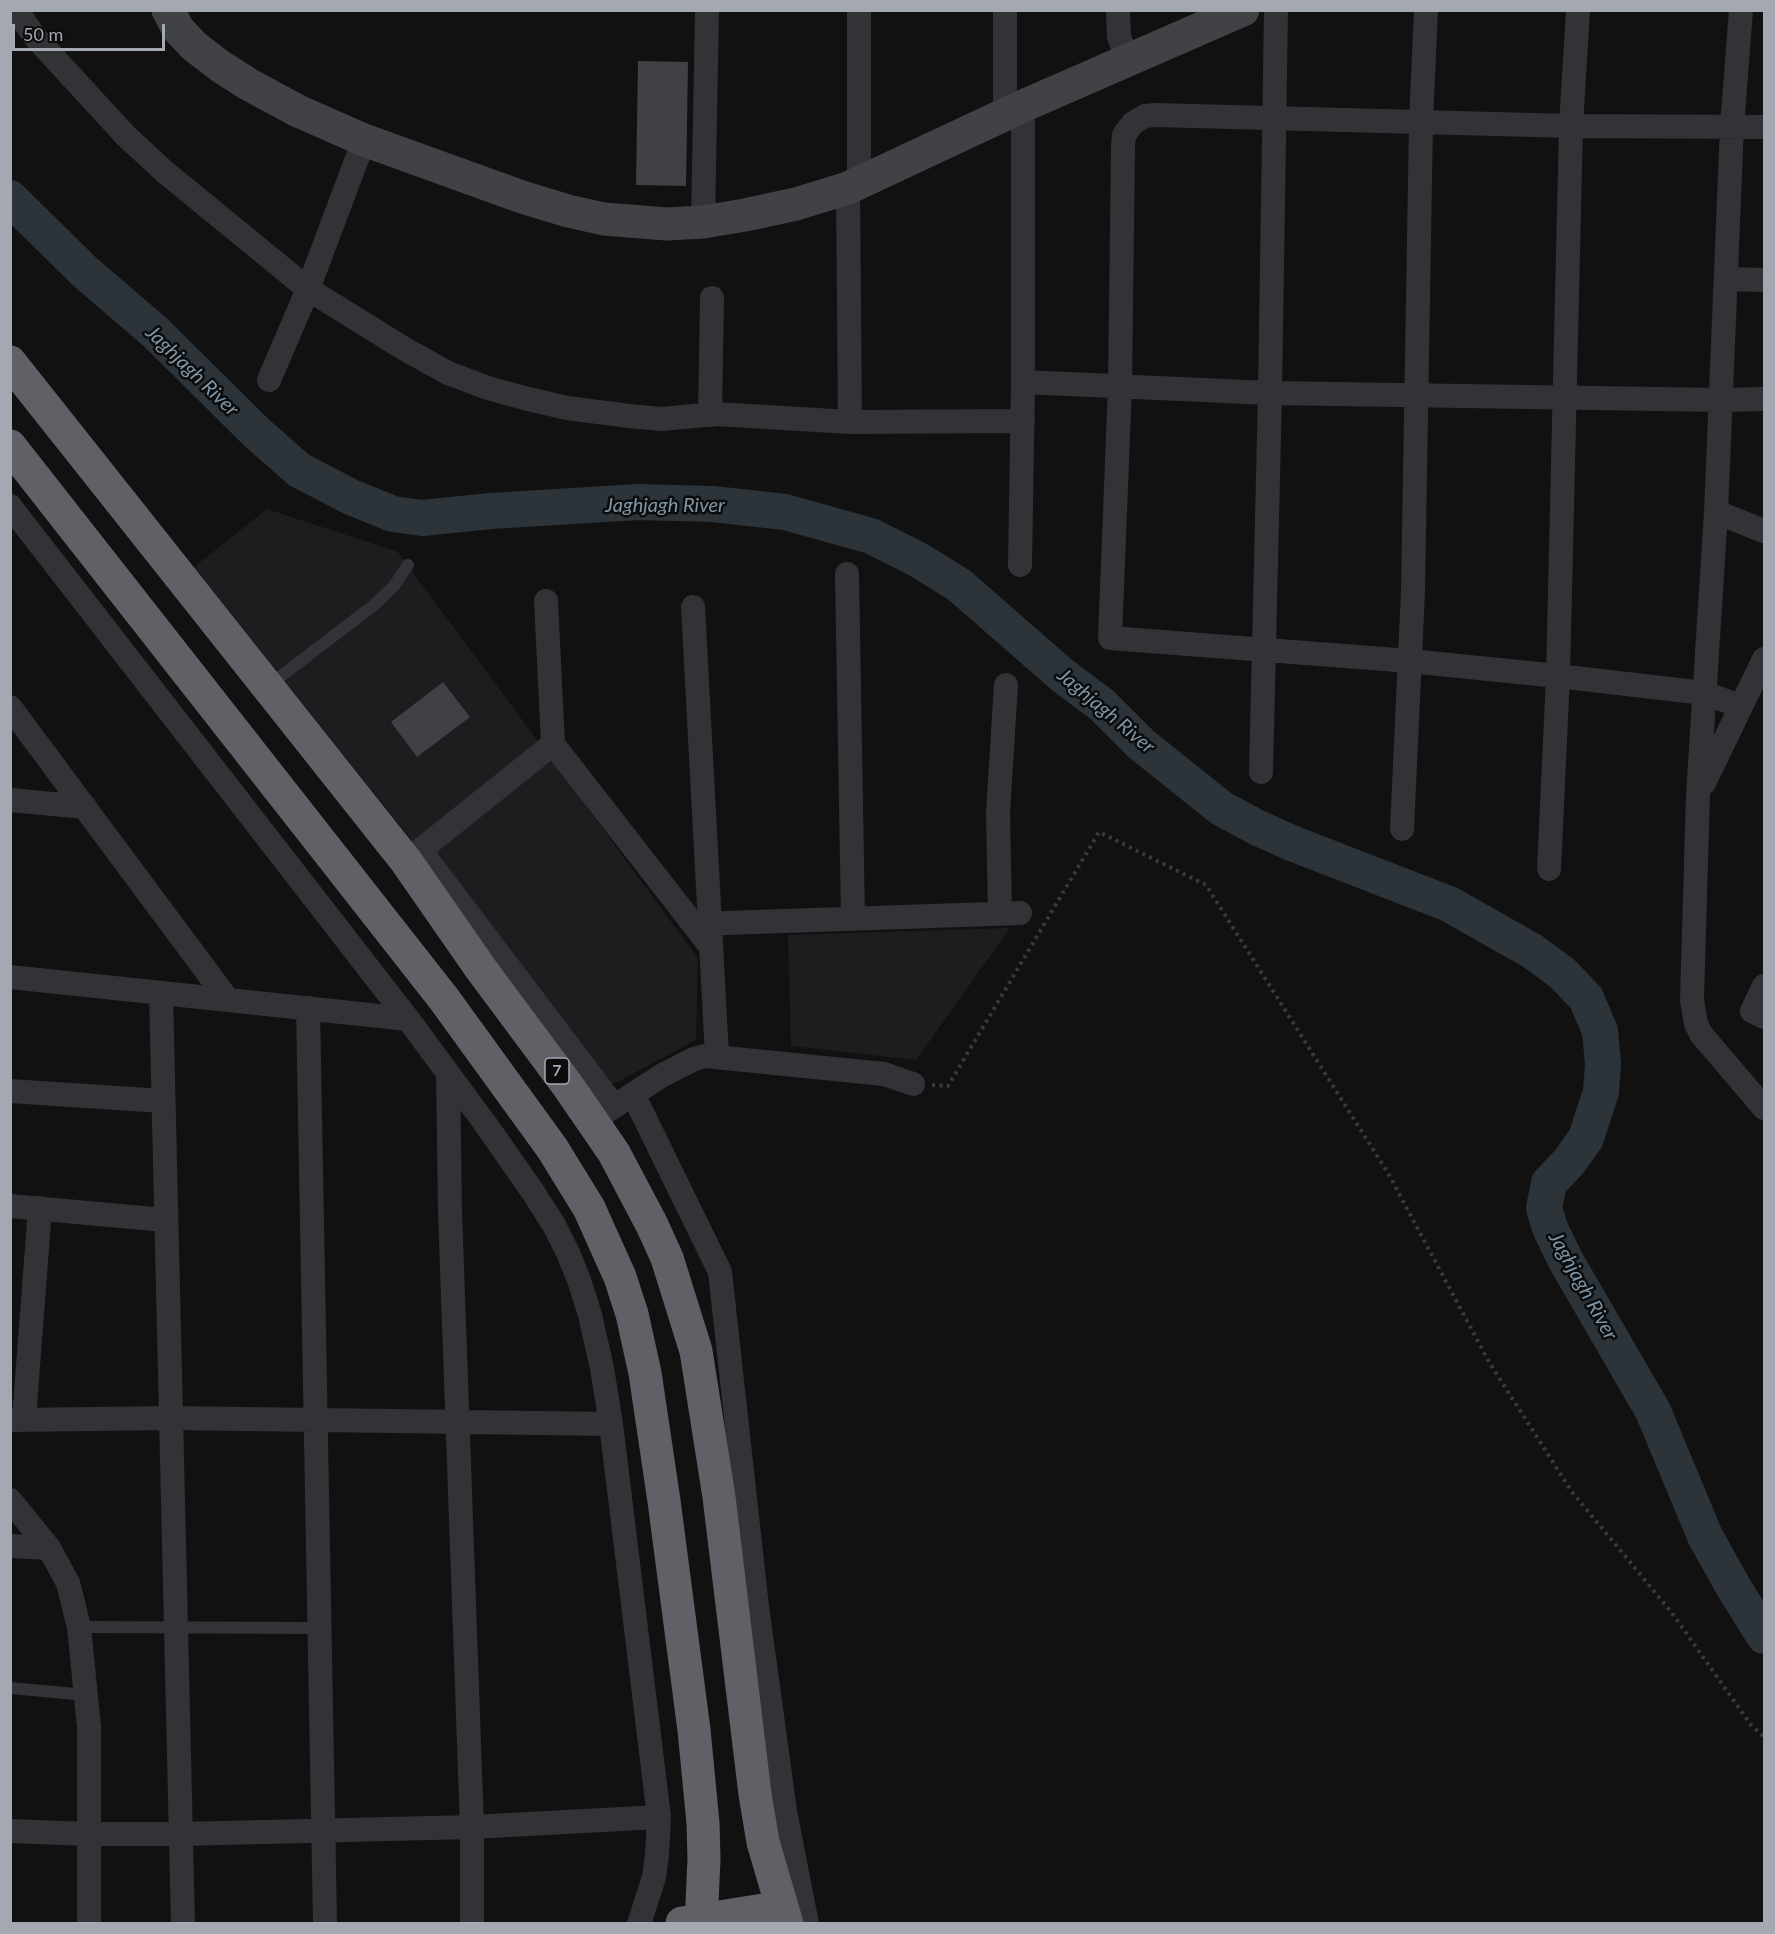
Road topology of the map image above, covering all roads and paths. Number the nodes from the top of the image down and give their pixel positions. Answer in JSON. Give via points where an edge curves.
{"nodes":[{"id":1,"x":16,"y":10,"type":"edge"},
{"id":2,"x":168,"y":10,"type":"edge"},
{"id":3,"x":707,"y":10,"type":"edge"},
{"id":4,"x":859,"y":10,"type":"edge"},
{"id":5,"x":1005,"y":10,"type":"edge"},
{"id":6,"x":1118,"y":10,"type":"edge"},
{"id":7,"x":1243,"y":10,"type":"edge"},
{"id":8,"x":1276,"y":10,"type":"edge"},
{"id":9,"x":1426,"y":10,"type":"edge"},
{"id":10,"x":1578,"y":10,"type":"edge"},
{"id":11,"x":1741,"y":10,"type":"edge"},
{"id":12,"x":1128,"y":60,"type":"junction"},
{"id":13,"x":1014,"y":110,"type":"junction"},
{"id":14,"x":1274,"y":118,"type":"junction"},
{"id":15,"x":1421,"y":122,"type":"junction"},
{"id":16,"x":1571,"y":126,"type":"junction"},
{"id":17,"x":1732,"y":127,"type":"junction"},
{"id":18,"x":1764,"y":127,"type":"edge"},
{"id":19,"x":364,"y":140,"type":"junction"},
{"id":20,"x":853,"y":186,"type":"junction"},
{"id":21,"x":703,"y":222,"type":"junction"},
{"id":22,"x":1727,"y":279,"type":"junction"},
{"id":23,"x":1764,"y":280,"type":"edge"},
{"id":24,"x":308,"y":289,"type":"junction"},
{"id":25,"x":712,"y":298,"type":"dead end"},
{"id":26,"x":10,"y":362,"type":"edge"},
{"id":27,"x":269,"y":380,"type":"dead end"},
{"id":28,"x":1023,"y":382,"type":"junction"},
{"id":29,"x":1120,"y":386,"type":"junction"},
{"id":30,"x":1270,"y":393,"type":"junction"},
{"id":31,"x":1416,"y":396,"type":"junction"},
{"id":32,"x":1565,"y":397,"type":"junction"},
{"id":33,"x":1764,"y":399,"type":"edge"},
{"id":34,"x":1722,"y":400,"type":"junction"},
{"id":35,"x":710,"y":415,"type":"junction"},
{"id":36,"x":850,"y":422,"type":"junction"},
{"id":37,"x":1023,"y":422,"type":"junction"},
{"id":38,"x":10,"y":446,"type":"edge"},
{"id":39,"x":10,"y":506,"type":"edge"},
{"id":40,"x":1716,"y":512,"type":"junction"},
{"id":41,"x":1764,"y":531,"type":"edge"},
{"id":42,"x":408,"y":566,"type":"dead end"},
{"id":43,"x":1020,"y":566,"type":"dead end"},
{"id":44,"x":847,"y":574,"type":"dead end"},
{"id":45,"x":546,"y":601,"type":"dead end"},
{"id":46,"x":693,"y":607,"type":"dead end"},
{"id":47,"x":1264,"y":650,"type":"junction"},
{"id":48,"x":1764,"y":658,"type":"edge"},
{"id":49,"x":1410,"y":661,"type":"junction"},
{"id":50,"x":1558,"y":676,"type":"junction"},
{"id":51,"x":1006,"y":685,"type":"dead end"},
{"id":52,"x":267,"y":687,"type":"junction"},
{"id":53,"x":1704,"y":693,"type":"junction"},
{"id":54,"x":10,"y":706,"type":"edge"},
{"id":55,"x":1740,"y":706,"type":"junction"},
{"id":56,"x":553,"y":744,"type":"junction"},
{"id":57,"x":1261,"y":772,"type":"dead end"},
{"id":58,"x":1698,"y":795,"type":"junction"},
{"id":59,"x":10,"y":800,"type":"edge"},
{"id":60,"x":85,"y":807,"type":"junction"},
{"id":61,"x":1402,"y":830,"type":"dead end"},
{"id":62,"x":413,"y":856,"type":"junction"},
{"id":63,"x":1549,"y":869,"type":"dead end"},
{"id":64,"x":853,"y":919,"type":"junction"},
{"id":65,"x":705,"y":932,"type":"junction"},
{"id":66,"x":10,"y":977,"type":"edge"},
{"id":67,"x":1764,"y":986,"type":"edge"},
{"id":68,"x":161,"y":993,"type":"junction"},
{"id":69,"x":228,"y":1000,"type":"junction"},
{"id":70,"x":308,"y":1008,"type":"junction"},
{"id":71,"x":1764,"y":1017,"type":"edge"},
{"id":72,"x":408,"y":1019,"type":"junction"},
{"id":73,"x":717,"y":1056,"type":"junction"},
{"id":74,"x":448,"y":1074,"type":"junction"},
{"id":75,"x":913,"y":1084,"type":"joint"},
{"id":76,"x":10,"y":1091,"type":"edge"},
{"id":77,"x":163,"y":1101,"type":"junction"},
{"id":78,"x":613,"y":1107,"type":"junction"},
{"id":79,"x":1764,"y":1108,"type":"edge"},
{"id":80,"x":10,"y":1206,"type":"edge"},
{"id":81,"x":40,"y":1208,"type":"junction"},
{"id":82,"x":165,"y":1220,"type":"junction"},
{"id":83,"x":172,"y":1418,"type":"junction"},
{"id":84,"x":17,"y":1419,"type":"edge"},
{"id":85,"x":316,"y":1421,"type":"junction"},
{"id":86,"x":458,"y":1422,"type":"junction"},
{"id":87,"x":611,"y":1424,"type":"junction"},
{"id":88,"x":10,"y":1500,"type":"edge"},
{"id":89,"x":10,"y":1546,"type":"edge"},
{"id":90,"x":49,"y":1548,"type":"junction"},
{"id":91,"x":79,"y":1627,"type":"junction"},
{"id":92,"x":176,"y":1627,"type":"junction"},
{"id":93,"x":319,"y":1628,"type":"junction"},
{"id":94,"x":10,"y":1688,"type":"edge"},
{"id":95,"x":86,"y":1695,"type":"junction"},
{"id":96,"x":1764,"y":1737,"type":"edge"},
{"id":97,"x":659,"y":1817,"type":"junction"},
{"id":98,"x":472,"y":1827,"type":"junction"},
{"id":99,"x":322,"y":1830,"type":"junction"},
{"id":100,"x":10,"y":1831,"type":"edge"},
{"id":101,"x":89,"y":1834,"type":"junction"},
{"id":102,"x":181,"y":1834,"type":"junction"},
{"id":103,"x":792,"y":1918,"type":"edge"},
{"id":104,"x":694,"y":1922,"type":"edge"},
{"id":105,"x":89,"y":1923,"type":"edge"},
{"id":106,"x":183,"y":1923,"type":"edge"},
{"id":107,"x":325,"y":1923,"type":"edge"},
{"id":108,"x":472,"y":1923,"type":"edge"},
{"id":109,"x":639,"y":1923,"type":"edge"}],
"edges":[{"from":1,"to":24,"type":"street","via":[[35,37],[126,136]]},
{"from":2,"to":19,"type":"street","via":[[178,29],[220,66],[298,111]]},
{"from":3,"to":21,"type":"street"},
{"from":4,"to":20,"type":"street"},
{"from":5,"to":13,"type":"street"},
{"from":6,"to":12,"type":"street","via":[[1119,36]]},
{"from":7,"to":12,"type":"street"},
{"from":8,"to":14,"type":"street"},
{"from":9,"to":15,"type":"street"},
{"from":10,"to":16,"type":"street"},
{"from":11,"to":17,"type":"street"},
{"from":12,"to":13,"type":"street"},
{"from":13,"to":20,"type":"street"},
{"from":13,"to":28,"type":"street"},
{"from":14,"to":15,"type":"street"},
{"from":14,"to":29,"type":"street","via":[[1155,115],[1128,127],[1123,147]]},
{"from":14,"to":30,"type":"street"},
{"from":15,"to":16,"type":"street"},
{"from":15,"to":31,"type":"street"},
{"from":16,"to":17,"type":"street"},
{"from":16,"to":32,"type":"street"},
{"from":17,"to":18,"type":"street"},
{"from":17,"to":22,"type":"street"},
{"from":19,"to":21,"type":"street","via":[[568,211],[637,223]]},
{"from":19,"to":24,"type":"street"},
{"from":20,"to":21,"type":"street","via":[[796,204]]},
{"from":20,"to":36,"type":"street"},
{"from":22,"to":23,"type":"street"},
{"from":22,"to":34,"type":"street"},
{"from":24,"to":27,"type":"street"},
{"from":24,"to":35,"type":"street","via":[[448,373],[488,388],[567,408],[629,416],[661,419]]},
{"from":25,"to":35,"type":"street"},
{"from":26,"to":52,"type":"highway","number":"7"},
{"from":28,"to":29,"type":"street"},
{"from":28,"to":37,"type":"street"},
{"from":29,"to":30,"type":"street"},
{"from":29,"to":47,"type":"street","via":[[1110,638]]},
{"from":30,"to":31,"type":"street"},
{"from":30,"to":47,"type":"street"},
{"from":31,"to":32,"type":"street"},
{"from":31,"to":49,"type":"street"},
{"from":32,"to":34,"type":"street"},
{"from":32,"to":50,"type":"street"},
{"from":33,"to":34,"type":"street"},
{"from":34,"to":40,"type":"street"},
{"from":35,"to":36,"type":"street"},
{"from":36,"to":37,"type":"street"},
{"from":37,"to":43,"type":"street"},
{"from":38,"to":104,"type":"highway","via":[[444,999],[552,1148],[590,1208],[632,1314],[664,1501],[703,1823]]},
{"from":39,"to":72,"type":"street"},
{"from":40,"to":41,"type":"street"},
{"from":40,"to":53,"type":"street"},
{"from":42,"to":52,"type":"lane","via":[[374,606]]},
{"from":44,"to":64,"type":"street"},
{"from":45,"to":56,"type":"street"},
{"from":46,"to":65,"type":"street"},
{"from":47,"to":49,"type":"street"},
{"from":47,"to":57,"type":"street"},
{"from":48,"to":55,"type":"street"},
{"from":49,"to":50,"type":"street"},
{"from":49,"to":61,"type":"street"},
{"from":50,"to":53,"type":"street"},
{"from":50,"to":63,"type":"street"},
{"from":51,"to":64,"type":"street","via":[[998,813],[1010,913]]},
{"from":52,"to":62,"type":"highway","number":"7"},
{"from":53,"to":55,"type":"street"},
{"from":53,"to":58,"type":"street"},
{"from":54,"to":60,"type":"street"},
{"from":55,"to":58,"type":"street"},
{"from":56,"to":62,"type":"street"},
{"from":56,"to":65,"type":"street"},
{"from":58,"to":79,"type":"street","via":[[1693,1014],[1701,1034]]},
{"from":59,"to":60,"type":"street"},
{"from":60,"to":69,"type":"street"},
{"from":62,"to":78,"type":"highway","number":"7","via":[[481,969],[568,1086]]},
{"from":64,"to":65,"type":"street"},
{"from":65,"to":73,"type":"street"},
{"from":66,"to":68,"type":"street"},
{"from":67,"to":71,"type":"street","via":[[1752,1011]]},
{"from":68,"to":69,"type":"street"},
{"from":68,"to":77,"type":"street"},
{"from":69,"to":70,"type":"street"},
{"from":70,"to":72,"type":"street"},
{"from":70,"to":85,"type":"street"},
{"from":72,"to":74,"type":"street"},
{"from":73,"to":75,"type":"street","via":[[884,1074]]},
{"from":73,"to":78,"type":"street","via":[[694,1059]]},
{"from":74,"to":86,"type":"street"},
{"from":74,"to":87,"type":"street","via":[[532,1192],[568,1253],[590,1316]]},
{"from":75,"to":96,"type":"path","via":[[948,1086],[1099,832],[1206,885],[1388,1173],[1489,1362],[1572,1492],[1672,1613],[1751,1725]]},
{"from":76,"to":77,"type":"street"},
{"from":77,"to":82,"type":"street"},
{"from":78,"to":103,"type":"highway","number":"7","via":[[632,1186],[671,1269],[696,1351],[719,1497],[763,1842]]},
{"from":78,"to":103,"type":"street","via":[[675,1184],[720,1272],[760,1629],[785,1811]]},
{"from":80,"to":81,"type":"street"},
{"from":81,"to":82,"type":"street"},
{"from":81,"to":84,"type":"street"},
{"from":82,"to":83,"type":"street"},
{"from":83,"to":84,"type":"street"},
{"from":83,"to":85,"type":"street"},
{"from":83,"to":92,"type":"street"},
{"from":85,"to":86,"type":"street"},
{"from":85,"to":93,"type":"street"},
{"from":86,"to":87,"type":"street"},
{"from":86,"to":98,"type":"street"},
{"from":87,"to":97,"type":"street"},
{"from":88,"to":90,"type":"street"},
{"from":89,"to":90,"type":"street"},
{"from":90,"to":91,"type":"street","via":[[68,1583]]},
{"from":91,"to":92,"type":"lane"},
{"from":91,"to":95,"type":"street"},
{"from":92,"to":93,"type":"lane"},
{"from":92,"to":102,"type":"street"},
{"from":93,"to":99,"type":"street"},
{"from":94,"to":95,"type":"lane"},
{"from":95,"to":101,"type":"street"},
{"from":97,"to":98,"type":"street"},
{"from":97,"to":109,"type":"street","via":[[654,1877]]},
{"from":98,"to":99,"type":"street"},
{"from":98,"to":108,"type":"street"},
{"from":99,"to":102,"type":"street"},
{"from":99,"to":107,"type":"street"},
{"from":100,"to":101,"type":"street"},
{"from":101,"to":102,"type":"street"},
{"from":101,"to":105,"type":"street"},
{"from":102,"to":106,"type":"street"},
{"from":103,"to":104,"type":"highway"}]}
